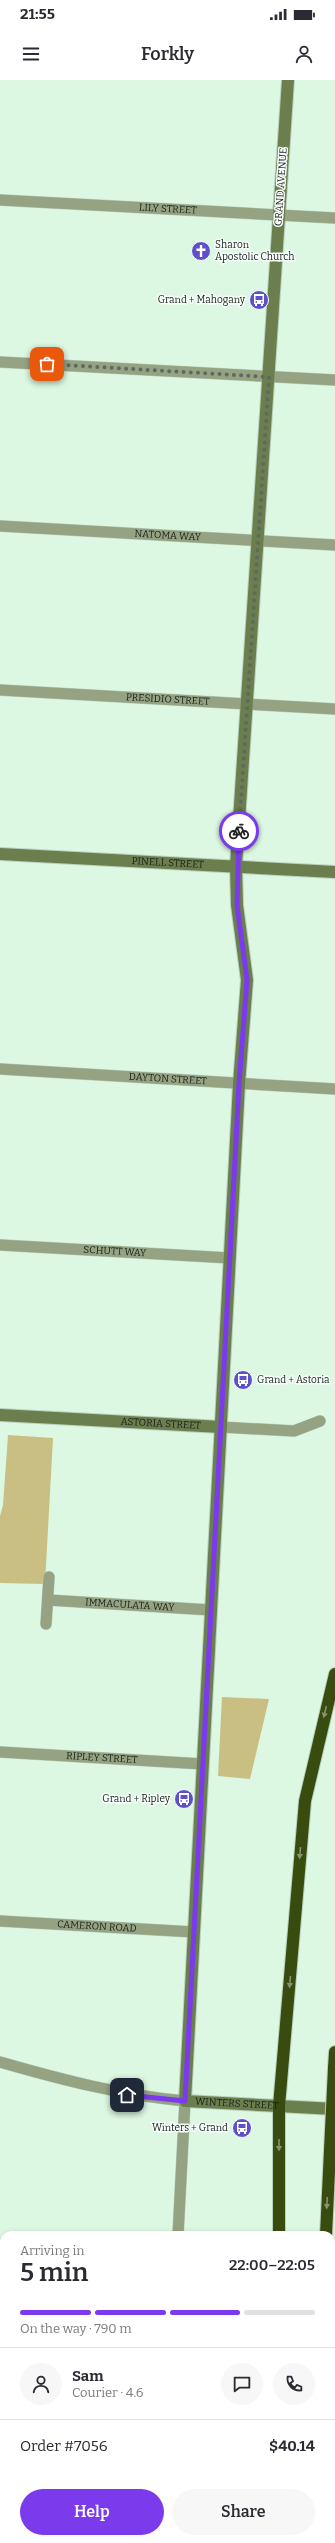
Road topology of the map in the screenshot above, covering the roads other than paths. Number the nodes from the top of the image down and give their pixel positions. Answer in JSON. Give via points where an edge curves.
{"nodes":[{"id":1,"x":288,"y":80,"type":"edge"},
{"id":2,"x":0,"y":200,"type":"edge"},
{"id":3,"x":279,"y":215,"type":"junction"},
{"id":4,"x":335,"y":218,"type":"edge"},
{"id":5,"x":0,"y":362,"type":"edge"},
{"id":6,"x":269,"y":377,"type":"junction"},
{"id":7,"x":335,"y":380,"type":"edge"},
{"id":8,"x":0,"y":526,"type":"edge"},
{"id":9,"x":258,"y":540,"type":"junction"},
{"id":10,"x":335,"y":545,"type":"edge"},
{"id":11,"x":0,"y":690,"type":"edge"},
{"id":12,"x":248,"y":704,"type":"junction"},
{"id":13,"x":335,"y":709,"type":"edge"},
{"id":14,"x":0,"y":854,"type":"edge"},
{"id":15,"x":236,"y":866,"type":"junction"},
{"id":16,"x":335,"y":872,"type":"edge"},
{"id":17,"x":0,"y":1069,"type":"edge"},
{"id":18,"x":239,"y":1084,"type":"junction"},
{"id":19,"x":335,"y":1089,"type":"edge"},
{"id":20,"x":0,"y":1245,"type":"edge"},
{"id":21,"x":230,"y":1258,"type":"junction"},
{"id":22,"x":0,"y":1415,"type":"edge"},
{"id":23,"x":320,"y":1421,"type":"dead end"},
{"id":24,"x":221,"y":1427,"type":"junction"},
{"id":25,"x":49,"y":1577,"type":"dead end"},
{"id":26,"x":48,"y":1600,"type":"junction"},
{"id":27,"x":211,"y":1610,"type":"junction"},
{"id":28,"x":46,"y":1624,"type":"dead end"},
{"id":29,"x":335,"y":1674,"type":"edge"},
{"id":30,"x":0,"y":1752,"type":"edge"},
{"id":31,"x":203,"y":1764,"type":"junction"},
{"id":32,"x":0,"y":1921,"type":"edge"},
{"id":33,"x":194,"y":1932,"type":"junction"},
{"id":34,"x":335,"y":2052,"type":"edge"},
{"id":35,"x":0,"y":2062,"type":"edge"},
{"id":36,"x":334,"y":2068,"type":"edge"},
{"id":37,"x":185,"y":2101,"type":"junction"},
{"id":38,"x":280,"y":2106,"type":"junction"},
{"id":39,"x":335,"y":2110,"type":"edge"},
{"id":40,"x":178,"y":2231,"type":"edge"},
{"id":41,"x":279,"y":2231,"type":"edge"},
{"id":42,"x":326,"y":2231,"type":"edge"}],
"edges":[{"from":1,"to":3,"type":"street","name":"GRAND AVENUE"},
{"from":2,"to":3,"type":"street","name":"LILY STREET"},
{"from":3,"to":4,"type":"street","name":"LILY STREET"},
{"from":3,"to":6,"type":"street","name":"GRAND AVENUE"},
{"from":5,"to":6,"type":"street"},
{"from":6,"to":7,"type":"street"},
{"from":6,"to":9,"type":"street","name":"GRAND AVENUE"},
{"from":8,"to":9,"type":"street","name":"NATOMA WAY"},
{"from":9,"to":10,"type":"street","name":"NATOMA WAY"},
{"from":9,"to":12,"type":"street","name":"GRAND AVENUE"},
{"from":11,"to":12,"type":"street","name":"PRESIDIO STREET"},
{"from":12,"to":13,"type":"street","name":"PRESIDIO STREET"},
{"from":12,"to":15,"type":"street","name":"GRAND AVENUE"},
{"from":14,"to":15,"type":"street","name":"PINELL STREET"},
{"from":15,"to":16,"type":"street","name":"PINELL STREET"},
{"from":15,"to":18,"type":"street","name":"GRAND AVENUE","via":[[237,905],[247,980]]},
{"from":17,"to":18,"type":"street","name":"DAYTON STREET"},
{"from":18,"to":19,"type":"street","name":"DAYTON STREET"},
{"from":18,"to":21,"type":"street","name":"GRAND AVENUE"},
{"from":20,"to":21,"type":"street","name":"SCHUTT WAY"},
{"from":21,"to":24,"type":"street","name":"GRAND AVENUE"},
{"from":22,"to":24,"type":"street","name":"ASTORIA STREET"},
{"from":23,"to":24,"type":"street","name":"ASTORIA STREET","via":[[294,1431]]},
{"from":24,"to":27,"type":"street","name":"GRAND AVENUE"},
{"from":25,"to":26,"type":"street"},
{"from":26,"to":27,"type":"street","name":"IMMACULATA WAY"},
{"from":26,"to":28,"type":"street"},
{"from":27,"to":31,"type":"street","name":"GRAND AVENUE"},
{"from":29,"to":38,"type":"highway","one_way":true,"via":[[305,1801]]},
{"from":30,"to":31,"type":"street","name":"RIPLEY STREET"},
{"from":31,"to":33,"type":"street","name":"GRAND AVENUE"},
{"from":32,"to":33,"type":"street","name":"CAMERON ROAD"},
{"from":33,"to":37,"type":"street","name":"GRAND AVENUE"},
{"from":34,"to":36,"type":"highway"},
{"from":35,"to":37,"type":"street","name":"WINTERS STREET","via":[[118,2093]]},
{"from":36,"to":42,"type":"highway","one_way":true,"bridge":true},
{"from":37,"to":38,"type":"street","name":"WINTERS STREET"},
{"from":37,"to":40,"type":"street","name":"GRAND AVENUE"},
{"from":38,"to":39,"type":"street","name":"WINTERS STREET"},
{"from":38,"to":41,"type":"highway","one_way":true}]}
